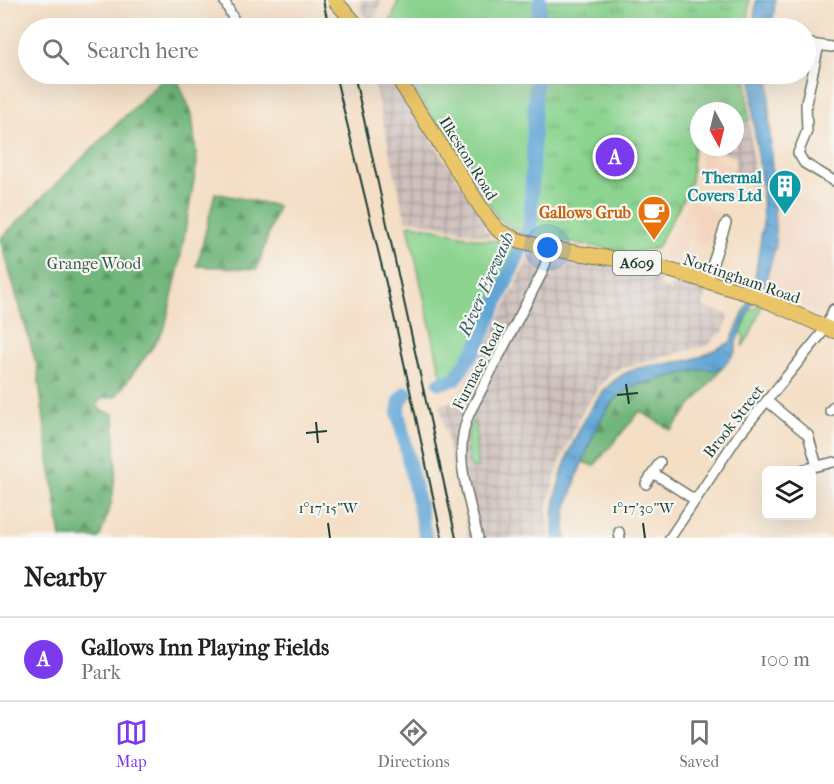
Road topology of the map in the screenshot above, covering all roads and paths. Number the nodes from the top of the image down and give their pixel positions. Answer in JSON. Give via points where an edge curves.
{"nodes":[{"id":1,"x":224,"y":0,"type":"edge"},
{"id":2,"x":334,"y":0,"type":"edge"},
{"id":3,"x":233,"y":18,"type":"edge"},
{"id":4,"x":351,"y":18,"type":"edge"},
{"id":5,"x":816,"y":45,"type":"edge"},
{"id":6,"x":832,"y":47,"type":"dead end"},
{"id":7,"x":401,"y":84,"type":"edge"},
{"id":8,"x":809,"y":84,"type":"edge"},
{"id":9,"x":834,"y":181,"type":"edge"},
{"id":10,"x":727,"y":228,"type":"dead end"},
{"id":11,"x":524,"y":242,"type":"joint"},
{"id":12,"x":546,"y":248,"type":"junction"},
{"id":13,"x":707,"y":281,"type":"junction"},
{"id":14,"x":834,"y":310,"type":"edge"},
{"id":15,"x":830,"y":329,"type":"edge"},
{"id":16,"x":767,"y":401,"type":"junction"},
{"id":17,"x":660,"y":462,"type":"dead end"},
{"id":18,"x":834,"y":462,"type":"edge"},
{"id":19,"x":817,"y":466,"type":"joint"},
{"id":20,"x":653,"y":473,"type":"junction"},
{"id":21,"x":646,"y":484,"type":"dead end"},
{"id":22,"x":694,"y":500,"type":"junction"},
{"id":23,"x":478,"y":538,"type":"edge"},
{"id":24,"x":670,"y":538,"type":"edge"}],
"edges":[{"from":1,"to":3,"type":"street"},
{"from":2,"to":4,"type":"main road","bridge":true},
{"from":5,"to":6,"type":"street"},
{"from":7,"to":11,"type":"main road","name":"Ilkeston Road","number":"A609","via":[[487,217],[499,231]]},
{"from":8,"to":9,"type":"street","via":[[807,130],[798,153],[801,161]]},
{"from":10,"to":13,"type":"street"},
{"from":11,"to":12,"type":"main road","name":"Nottingham Road","number":"A609"},
{"from":12,"to":13,"type":"main road","name":"Nottingham Road","number":"A609","via":[[647,264]]},
{"from":12,"to":23,"type":"street","name":"Furnace Road","via":[[542,273],[462,431],[462,463]]},
{"from":13,"to":15,"type":"main road","name":"Nottingham Road","number":"A609","via":[[762,299]]},
{"from":14,"to":15,"type":"street"},
{"from":15,"to":16,"type":"street","name":"Brook Street"},
{"from":16,"to":19,"type":"street","via":[[808,435]]},
{"from":16,"to":22,"type":"street","name":"Brook Street"},
{"from":17,"to":20,"type":"street"},
{"from":18,"to":19,"type":"street"},
{"from":20,"to":21,"type":"street"},
{"from":20,"to":22,"type":"street"},
{"from":22,"to":24,"type":"street","name":"Brook Street"}]}
